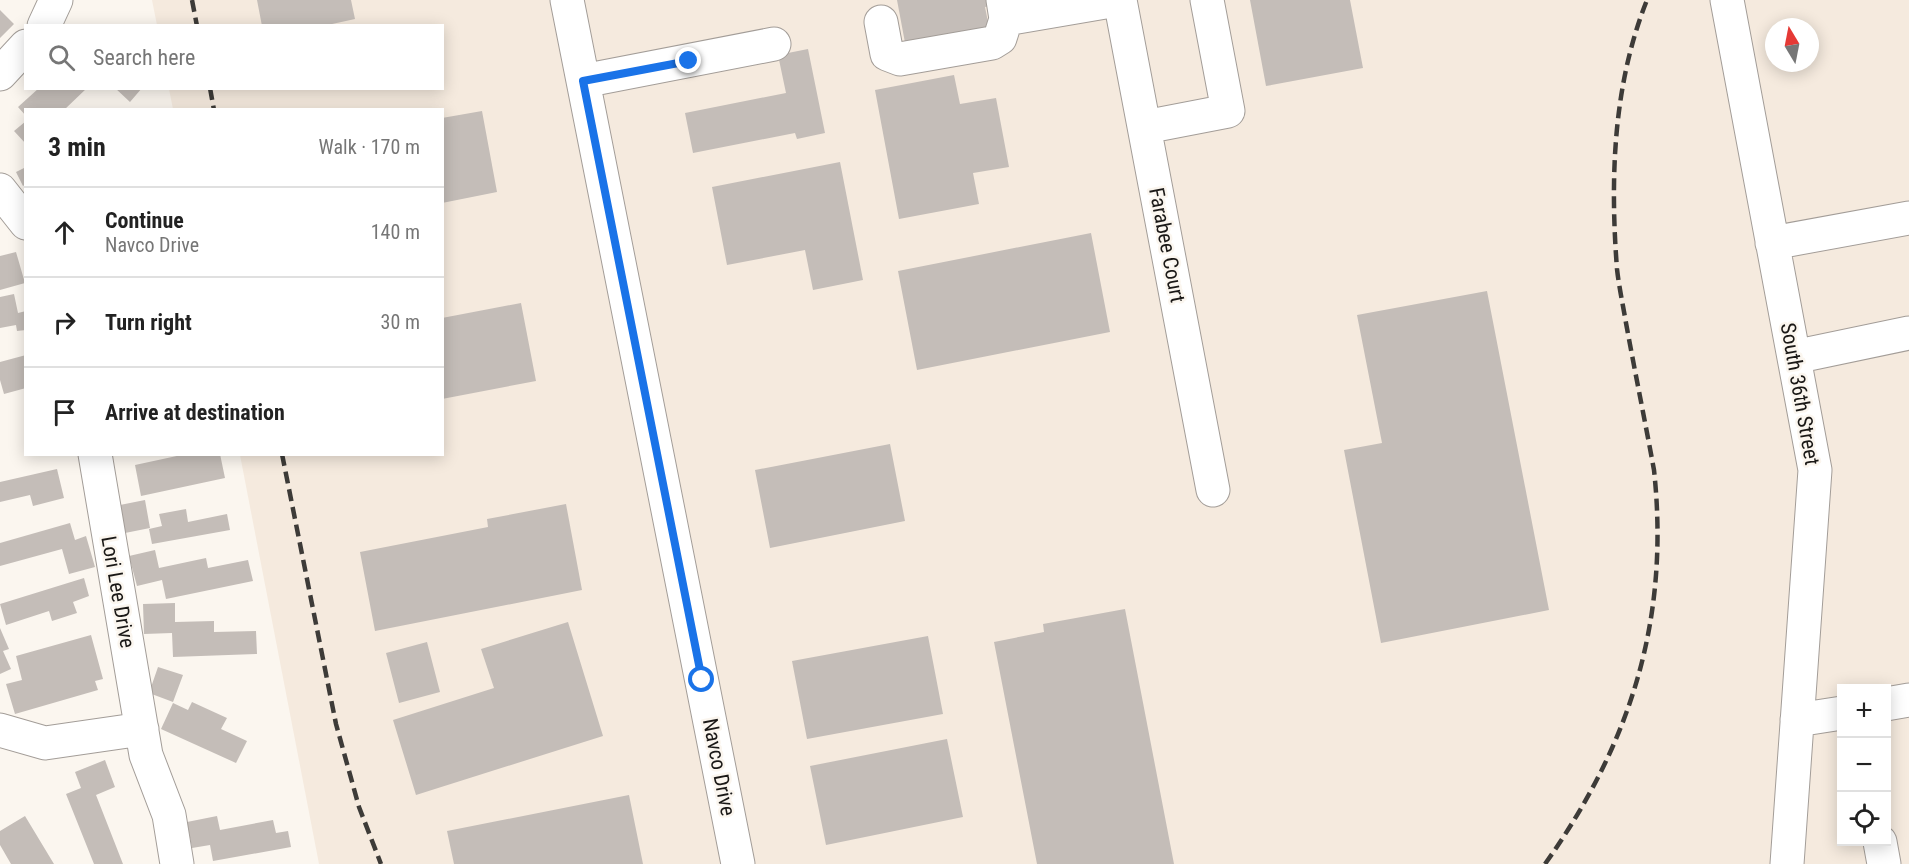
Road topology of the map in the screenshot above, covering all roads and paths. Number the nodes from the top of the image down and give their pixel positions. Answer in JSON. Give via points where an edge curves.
{"nodes":[{"id":1,"x":56,"y":0,"type":"edge"},
{"id":2,"x":567,"y":0,"type":"edge"},
{"id":3,"x":1119,"y":0,"type":"edge"},
{"id":4,"x":1207,"y":0,"type":"edge"},
{"id":5,"x":1727,"y":0,"type":"edge"},
{"id":6,"x":1004,"y":9,"type":"edge"},
{"id":7,"x":881,"y":22,"type":"dead end"},
{"id":8,"x":45,"y":24,"type":"edge"},
{"id":9,"x":774,"y":45,"type":"dead end"},
{"id":10,"x":24,"y":48,"type":"edge"},
{"id":11,"x":0,"y":74,"type":"edge"},
{"id":12,"x":583,"y":81,"type":"junction"},
{"id":13,"x":1145,"y":127,"type":"junction"},
{"id":14,"x":0,"y":190,"type":"edge"},
{"id":15,"x":1909,"y":218,"type":"edge"},
{"id":16,"x":24,"y":220,"type":"edge"},
{"id":17,"x":1772,"y":243,"type":"junction"},
{"id":18,"x":1909,"y":333,"type":"edge"},
{"id":19,"x":1794,"y":357,"type":"junction"},
{"id":20,"x":95,"y":456,"type":"edge"},
{"id":21,"x":1213,"y":490,"type":"dead end"},
{"id":22,"x":1909,"y":700,"type":"edge"},
{"id":23,"x":1891,"y":703,"type":"edge"},
{"id":24,"x":1837,"y":713,"type":"edge"},
{"id":25,"x":1797,"y":720,"type":"junction"},
{"id":26,"x":142,"y":729,"type":"junction"},
{"id":27,"x":0,"y":730,"type":"edge"},
{"id":28,"x":1881,"y":846,"type":"edge"},
{"id":29,"x":177,"y":864,"type":"edge"},
{"id":30,"x":738,"y":864,"type":"edge"},
{"id":31,"x":1787,"y":864,"type":"edge"},
{"id":32,"x":1884,"y":864,"type":"edge"}],
"edges":[{"from":1,"to":8,"type":"street"},
{"from":2,"to":12,"type":"street","name":"Navco Drive"},
{"from":3,"to":6,"type":"street"},
{"from":3,"to":13,"type":"street","name":"Farabee Court"},
{"from":4,"to":13,"type":"street","via":[[1228,111]]},
{"from":5,"to":17,"type":"street","name":"South 36th Street"},
{"from":6,"to":7,"type":"street","via":[[1000,38],[992,43],[900,59],[887,54]]},
{"from":9,"to":12,"type":"street"},
{"from":10,"to":11,"type":"street"},
{"from":12,"to":30,"type":"street","name":"Navco Drive"},
{"from":13,"to":21,"type":"street","name":"Farabee Court"},
{"from":14,"to":16,"type":"street"},
{"from":15,"to":17,"type":"street"},
{"from":17,"to":19,"type":"street","name":"South 36th Street"},
{"from":18,"to":19,"type":"street"},
{"from":19,"to":25,"type":"street","name":"South 36th Street","via":[[1815,470]]},
{"from":20,"to":26,"type":"street","name":"Lori Lee Drive"},
{"from":22,"to":23,"type":"street"},
{"from":24,"to":25,"type":"street"},
{"from":25,"to":31,"type":"street","name":"South 36th Street"},
{"from":26,"to":27,"type":"street","via":[[45,743]]},
{"from":26,"to":29,"type":"street","name":"Lori Lee Drive","via":[[169,815]]},
{"from":28,"to":32,"type":"street"}]}
